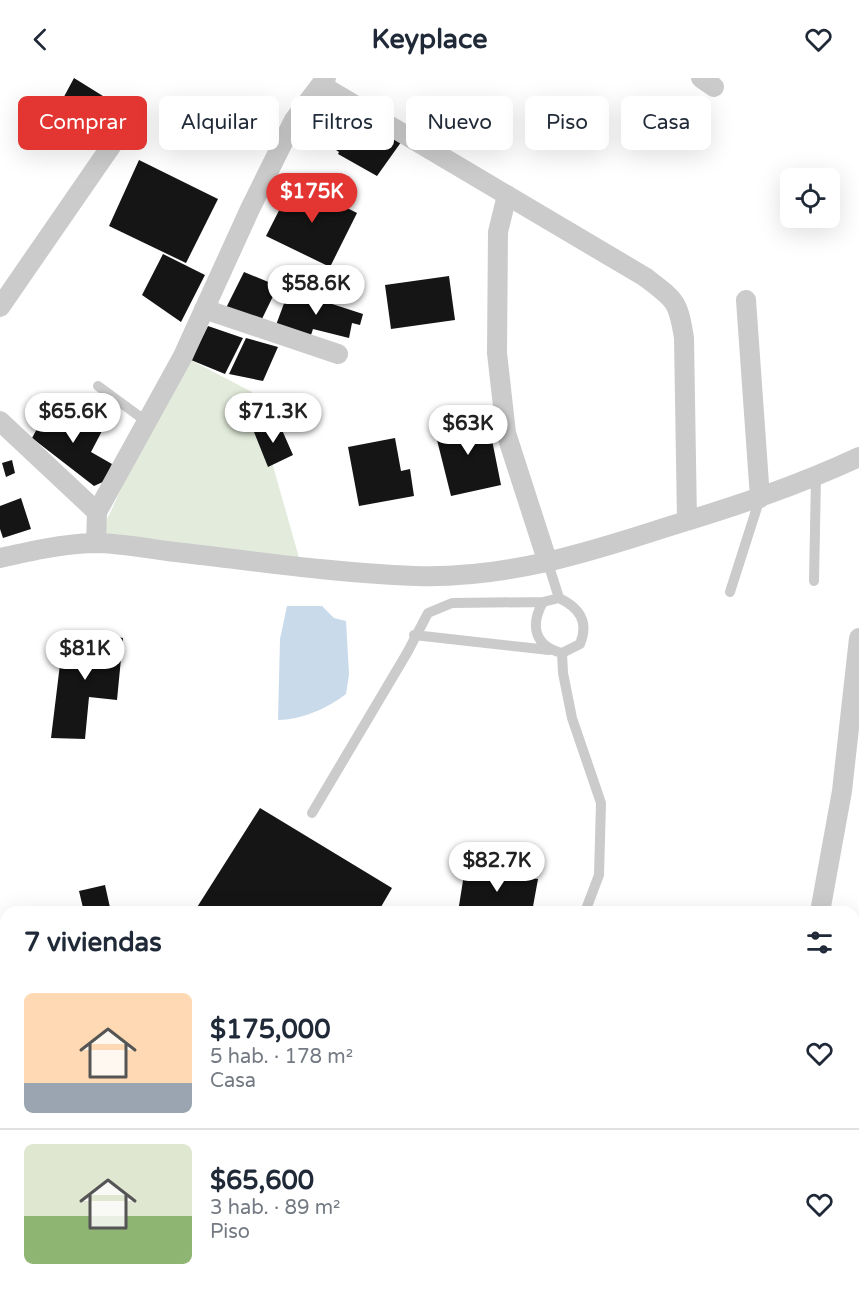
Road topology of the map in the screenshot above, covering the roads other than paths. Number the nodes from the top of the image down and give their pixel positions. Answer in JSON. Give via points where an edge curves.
{"nodes":[{"id":1,"x":323,"y":82,"type":"edge"},
{"id":2,"x":108,"y":150,"type":"edge"},
{"id":3,"x":507,"y":195,"type":"junction"},
{"id":4,"x":746,"y":300,"type":"dead end"},
{"id":5,"x":0,"y":307,"type":"edge"},
{"id":6,"x":204,"y":309,"type":"junction"},
{"id":7,"x":338,"y":354,"type":"dead end"},
{"id":8,"x":98,"y":386,"type":"dead end"},
{"id":9,"x":150,"y":418,"type":"junction"},
{"id":10,"x":0,"y":421,"type":"edge"},
{"id":11,"x":859,"y":457,"type":"edge"},
{"id":12,"x":816,"y":477,"type":"junction"},
{"id":13,"x":760,"y":498,"type":"junction"},
{"id":14,"x":97,"y":512,"type":"junction"},
{"id":15,"x":687,"y":521,"type":"junction"},
{"id":16,"x":96,"y":543,"type":"junction"},
{"id":17,"x":0,"y":558,"type":"edge"},
{"id":18,"x":548,"y":563,"type":"junction"},
{"id":19,"x":814,"y":581,"type":"dead end"},
{"id":20,"x":730,"y":592,"type":"dead end"},
{"id":21,"x":560,"y":598,"type":"junction"},
{"id":22,"x":543,"y":602,"type":"junction"},
{"id":23,"x":414,"y":635,"type":"junction"},
{"id":24,"x":859,"y":638,"type":"edge"},
{"id":25,"x":549,"y":650,"type":"junction"},
{"id":26,"x":562,"y":653,"type":"junction"},
{"id":27,"x":312,"y":813,"type":"dead end"},
{"id":28,"x":587,"y":906,"type":"edge"},
{"id":29,"x":821,"y":906,"type":"edge"}],
"edges":[{"from":1,"to":3,"type":"street"},
{"from":1,"to":6,"type":"street","via":[[294,120]]},
{"from":2,"to":5,"type":"street"},
{"from":3,"to":15,"type":"street","via":[[645,277],[674,299],[684,338]]},
{"from":3,"to":18,"type":"street","via":[[498,232],[497,353],[503,410],[506,433]]},
{"from":4,"to":13,"type":"street"},
{"from":6,"to":7,"type":"street"},
{"from":6,"to":9,"type":"street"},
{"from":8,"to":9,"type":"lane","via":[[143,419]]},
{"from":9,"to":14,"type":"street"},
{"from":10,"to":14,"type":"street"},
{"from":11,"to":12,"type":"street"},
{"from":12,"to":13,"type":"street"},
{"from":12,"to":19,"type":"lane"},
{"from":13,"to":15,"type":"street"},
{"from":13,"to":20,"type":"lane"},
{"from":14,"to":16,"type":"street"},
{"from":15,"to":18,"type":"street"},
{"from":16,"to":17,"type":"street","via":[[54,546]]},
{"from":16,"to":18,"type":"street","via":[[302,568],[407,576],[483,574]]},
{"from":18,"to":21,"type":"lane"},
{"from":21,"to":22,"type":"lane"},
{"from":21,"to":26,"type":"lane","via":[[573,604],[584,623],[579,644]]},
{"from":22,"to":23,"type":"lane","via":[[452,603],[428,613]]},
{"from":22,"to":25,"type":"lane","via":[[536,628]]},
{"from":23,"to":25,"type":"lane"},
{"from":23,"to":27,"type":"lane"},
{"from":24,"to":29,"type":"street","via":[[842,791]]},
{"from":25,"to":26,"type":"lane"},
{"from":26,"to":28,"type":"lane","via":[[572,718],[601,803],[599,875]]}]}
